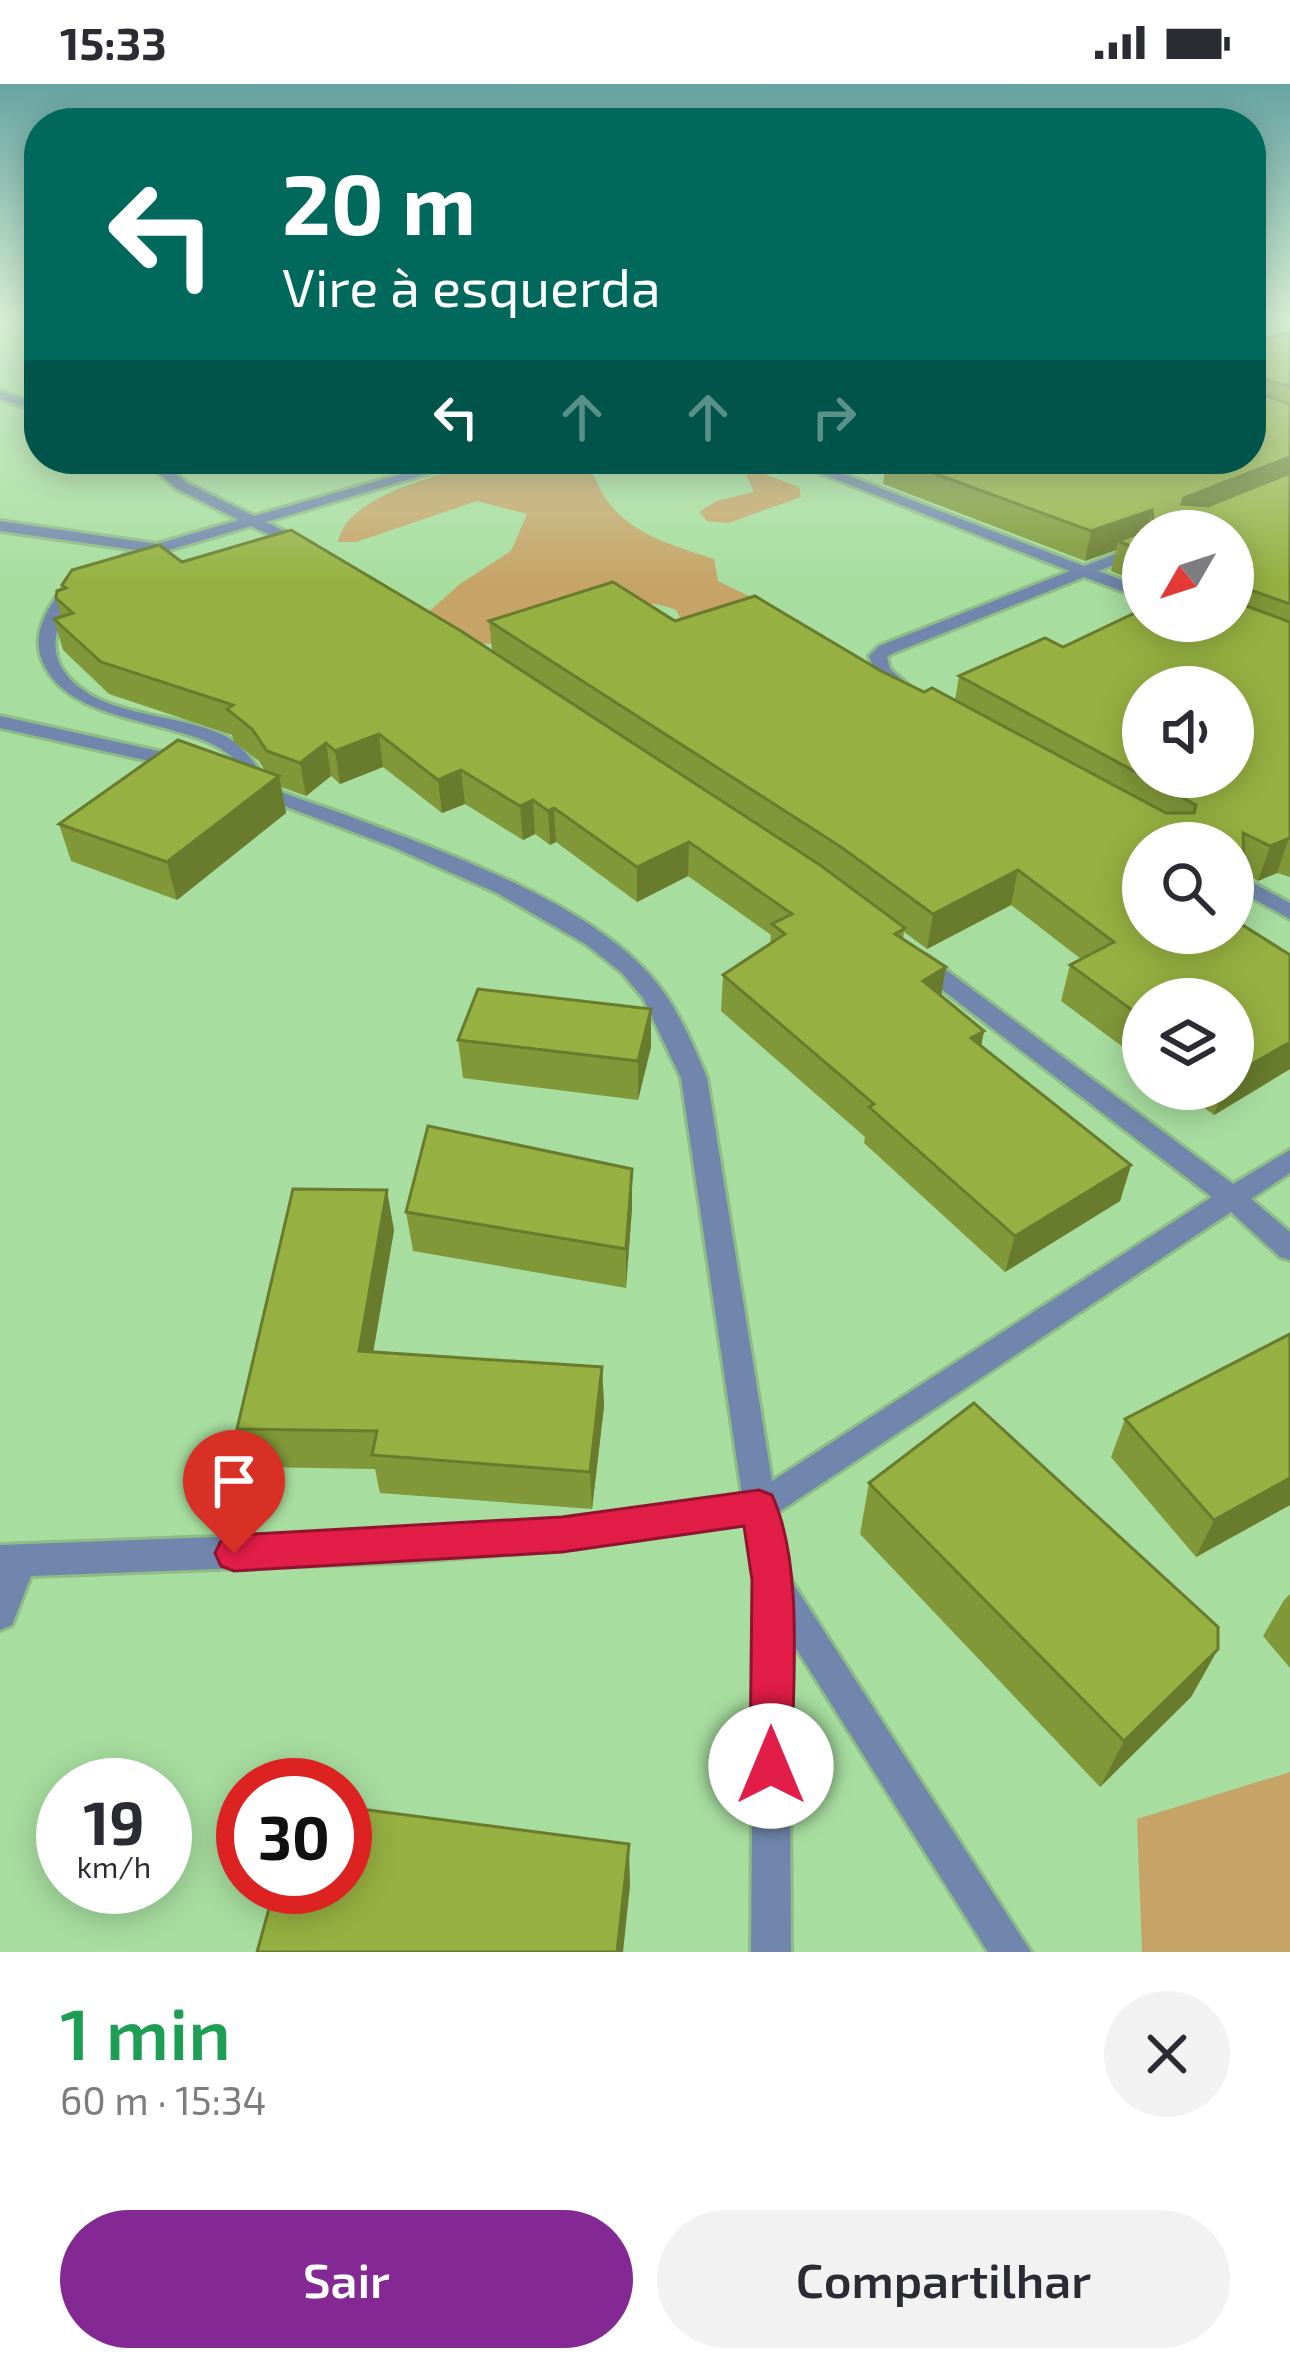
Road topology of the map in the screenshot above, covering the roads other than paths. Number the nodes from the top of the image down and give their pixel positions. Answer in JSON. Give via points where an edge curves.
{"nodes":[{"id":1,"x":167,"y":474,"type":"edge"},
{"id":2,"x":416,"y":474,"type":"edge"},
{"id":3,"x":830,"y":474,"type":"edge"},
{"id":4,"x":887,"y":474,"type":"edge"},
{"id":5,"x":856,"y":484,"type":"junction"},
{"id":6,"x":256,"y":519,"type":"junction"},
{"id":7,"x":0,"y":526,"type":"edge"},
{"id":8,"x":85,"y":539,"type":"junction"},
{"id":9,"x":157,"y":548,"type":"junction"},
{"id":10,"x":322,"y":557,"type":"edge"},
{"id":11,"x":1122,"y":557,"type":"edge"},
{"id":12,"x":99,"y":568,"type":"junction"},
{"id":13,"x":1084,"y":572,"type":"junction"},
{"id":14,"x":1122,"y":586,"type":"edge"},
{"id":15,"x":916,"y":698,"type":"edge"},
{"id":16,"x":0,"y":722,"type":"edge"},
{"id":17,"x":263,"y":791,"type":"junction"},
{"id":18,"x":1254,"y":891,"type":"edge"},
{"id":19,"x":1290,"y":912,"type":"edge"},
{"id":20,"x":902,"y":947,"type":"edge"},
{"id":21,"x":1290,"y":1160,"type":"edge"},
{"id":22,"x":1235,"y":1200,"type":"junction"},
{"id":23,"x":1290,"y":1249,"type":"edge"},
{"id":24,"x":759,"y":1507,"type":"junction"},
{"id":25,"x":10,"y":1561,"type":"edge"},
{"id":26,"x":771,"y":1580,"type":"junction"},
{"id":27,"x":0,"y":1613,"type":"edge"},
{"id":28,"x":771,"y":1952,"type":"edge"},
{"id":29,"x":1011,"y":1952,"type":"edge"}],
"edges":[{"from":1,"to":6,"type":"street"},
{"from":2,"to":6,"type":"street"},
{"from":3,"to":5,"type":"street"},
{"from":4,"to":5,"type":"street"},
{"from":5,"to":13,"type":"street"},
{"from":6,"to":9,"type":"street"},
{"from":6,"to":10,"type":"street"},
{"from":7,"to":8,"type":"street"},
{"from":8,"to":9,"type":"street"},
{"from":8,"to":12,"type":"street"},
{"from":9,"to":12,"type":"street"},
{"from":11,"to":13,"type":"street"},
{"from":12,"to":17,"type":"street","via":[[58,605],[45,645],[66,679],[91,701],[227,745],[248,762]]},
{"from":13,"to":14,"type":"street"},
{"from":13,"to":15,"type":"street","via":[[885,650],[878,656],[882,671]]},
{"from":16,"to":17,"type":"street"},
{"from":17,"to":24,"type":"street","via":[[527,902],[628,966],[657,1000],[694,1078]]},
{"from":18,"to":19,"type":"street"},
{"from":20,"to":22,"type":"street"},
{"from":21,"to":22,"type":"street"},
{"from":22,"to":23,"type":"street"},
{"from":22,"to":24,"type":"street"},
{"from":24,"to":25,"type":"street","via":[[428,1545]]},
{"from":24,"to":26,"type":"street"},
{"from":25,"to":27,"type":"street"},
{"from":26,"to":28,"type":"street"},
{"from":26,"to":29,"type":"street"}]}
